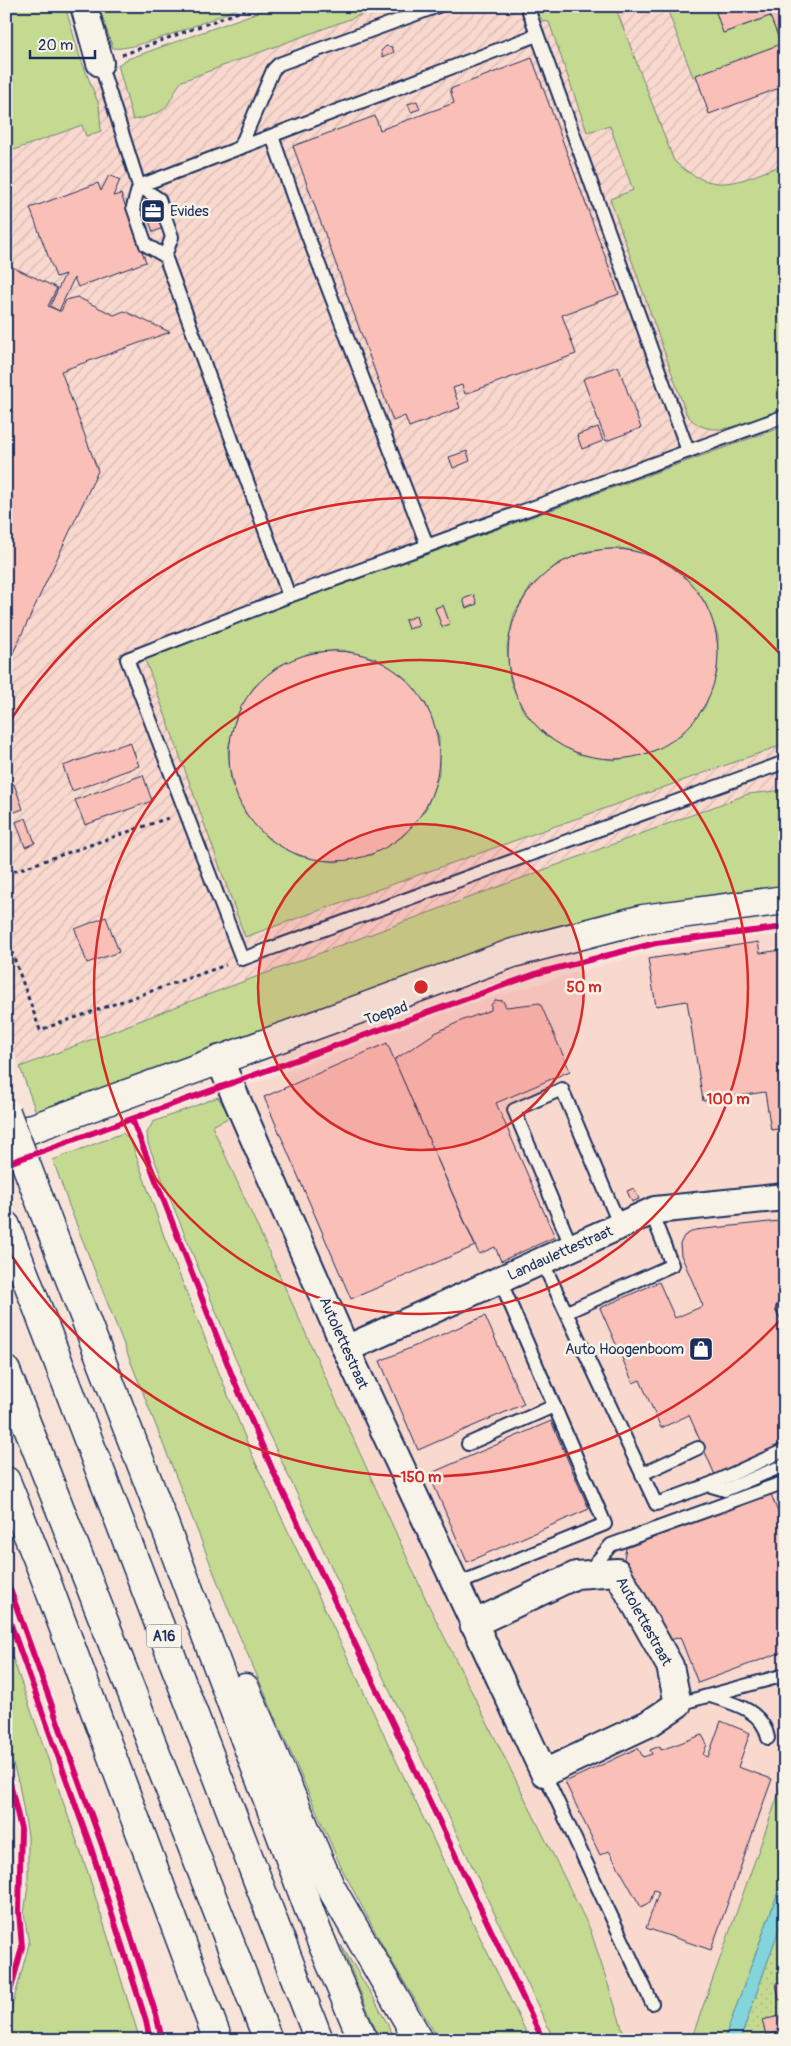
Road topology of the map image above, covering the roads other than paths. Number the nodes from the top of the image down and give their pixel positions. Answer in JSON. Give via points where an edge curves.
{"nodes":[{"id":1,"x":84,"y":6,"type":"edge"},
{"id":2,"x":438,"y":6,"type":"edge"},
{"id":3,"x":527,"y":6,"type":"edge"},
{"id":4,"x":537,"y":35,"type":"junction"},
{"id":5,"x":100,"y":62,"type":"joint"},
{"id":6,"x":272,"y":136,"type":"junction"},
{"id":7,"x":240,"y":148,"type":"junction"},
{"id":8,"x":139,"y":186,"type":"junction"},
{"id":9,"x":165,"y":256,"type":"junction"},
{"id":10,"x":785,"y":416,"type":"edge"},
{"id":11,"x":688,"y":451,"type":"junction"},
{"id":12,"x":427,"y":546,"type":"junction"},
{"id":13,"x":289,"y":596,"type":"junction"},
{"id":14,"x":785,"y":762,"type":"edge"},
{"id":15,"x":785,"y":900,"type":"edge"},
{"id":16,"x":219,"y":1059,"type":"junction"},
{"id":17,"x":6,"y":1112,"type":"edge"},
{"id":18,"x":6,"y":1138,"type":"edge"},
{"id":19,"x":785,"y":1197,"type":"edge"},
{"id":20,"x":651,"y":1212,"type":"junction"},
{"id":21,"x":620,"y":1226,"type":"junction"},
{"id":22,"x":7,"y":1229,"type":"edge"},
{"id":23,"x":572,"y":1248,"type":"junction"},
{"id":24,"x":542,"y":1261,"type":"junction"},
{"id":25,"x":500,"y":1280,"type":"junction"},
{"id":26,"x":567,"y":1312,"type":"junction"},
{"id":27,"x":346,"y":1349,"type":"junction"},
{"id":28,"x":6,"y":1371,"type":"edge"},
{"id":29,"x":554,"y":1406,"type":"junction"},
{"id":30,"x":468,"y":1444,"type":"dead end"},
{"id":31,"x":698,"y":1448,"type":"dead end"},
{"id":32,"x":785,"y":1450,"type":"edge"},
{"id":33,"x":785,"y":1465,"type":"edge"},
{"id":34,"x":642,"y":1474,"type":"junction"},
{"id":35,"x":6,"y":1481,"type":"edge"},
{"id":36,"x":785,"y":1482,"type":"edge"},
{"id":37,"x":708,"y":1485,"type":"junction"},
{"id":38,"x":159,"y":1510,"type":"junction"},
{"id":39,"x":587,"y":1574,"type":"junction"},
{"id":40,"x":455,"y":1585,"type":"junction"},
{"id":41,"x":473,"y":1624,"type":"junction"},
{"id":42,"x":785,"y":1675,"type":"edge"},
{"id":43,"x":710,"y":1696,"type":"junction"},
{"id":44,"x":678,"y":1704,"type":"junction"},
{"id":45,"x":768,"y":1738,"type":"dead end"},
{"id":46,"x":544,"y":1773,"type":"junction"},
{"id":47,"x":196,"y":1982,"type":"junction"},
{"id":48,"x":652,"y":2004,"type":"dead end"},
{"id":49,"x":202,"y":2040,"type":"edge"},
{"id":50,"x":218,"y":2040,"type":"edge"},
{"id":51,"x":268,"y":2040,"type":"edge"},
{"id":52,"x":319,"y":2040,"type":"edge"},
{"id":53,"x":363,"y":2040,"type":"edge"},
{"id":54,"x":419,"y":2040,"type":"edge"}],
"edges":[{"from":1,"to":5,"type":"street"},
{"from":2,"to":7,"type":"lane","via":[[279,64],[273,70]]},
{"from":3,"to":4,"type":"lane"},
{"from":4,"to":6,"type":"lane"},
{"from":4,"to":11,"type":"lane"},
{"from":5,"to":8,"type":"lane"},
{"from":6,"to":7,"type":"lane"},
{"from":6,"to":12,"type":"lane"},
{"from":7,"to":8,"type":"lane"},
{"from":8,"to":9,"type":"lane","via":[[133,207],[146,245]]},
{"from":8,"to":9,"type":"lane","via":[[159,199],[172,237]]},
{"from":9,"to":13,"type":"lane"},
{"from":10,"to":11,"type":"lane"},
{"from":11,"to":12,"type":"lane"},
{"from":12,"to":13,"type":"lane"},
{"from":13,"to":14,"type":"lane","via":[[127,659],[242,959]]},
{"from":15,"to":16,"type":"main road","name":"Toepad","via":[[643,919],[513,953]]},
{"from":16,"to":18,"type":"main road","name":"Toepad"},
{"from":16,"to":27,"type":"street","name":"Autolettestraat"},
{"from":17,"to":38,"type":"main road","number":"A16","bridge":true},
{"from":19,"to":20,"type":"street","name":"Landaulettestraat"},
{"from":20,"to":21,"type":"street","name":"Landaulettestraat"},
{"from":20,"to":26,"type":"lane","via":[[672,1265]]},
{"from":21,"to":23,"type":"street","name":"Landaulettestraat"},
{"from":21,"to":23,"type":"lane","via":[[562,1089],[522,1106],[514,1110]]},
{"from":22,"to":52,"type":"main road","number":"A16"},
{"from":23,"to":24,"type":"street","name":"Landaulettestraat"},
{"from":24,"to":25,"type":"street","name":"Landaulettestraat"},
{"from":24,"to":26,"type":"lane"},
{"from":25,"to":27,"type":"street","name":"Landaulettestraat"},
{"from":25,"to":29,"type":"lane"},
{"from":26,"to":34,"type":"lane"},
{"from":27,"to":40,"type":"street","name":"Autolettestraat"},
{"from":28,"to":51,"type":"main road"},
{"from":29,"to":30,"type":"lane"},
{"from":29,"to":40,"type":"lane","via":[[605,1524]]},
{"from":31,"to":34,"type":"lane"},
{"from":32,"to":37,"type":"lane"},
{"from":33,"to":37,"type":"lane","via":[[725,1490]]},
{"from":34,"to":37,"type":"lane","via":[[656,1504]]},
{"from":35,"to":47,"type":"main road"},
{"from":36,"to":39,"type":"lane","via":[[611,1545]]},
{"from":38,"to":53,"type":"main road","number":"A16","via":[[317,1931]]},
{"from":38,"to":54,"type":"main road","number":"A16","via":[[188,1555],[330,1886]]},
{"from":39,"to":41,"type":"street","name":"Autolettestraat","via":[[576,1575]]},
{"from":39,"to":44,"type":"street","name":"Autolettestraat","via":[[617,1572],[670,1666]]},
{"from":40,"to":41,"type":"street","name":"Autolettestraat"},
{"from":41,"to":46,"type":"street","name":"Autolettestraat"},
{"from":42,"to":43,"type":"lane"},
{"from":43,"to":44,"type":"lane"},
{"from":43,"to":45,"type":"lane","via":[[755,1714]]},
{"from":44,"to":46,"type":"street","via":[[650,1723]]},
{"from":46,"to":48,"type":"lane","name":"Autolettestraat"},
{"from":47,"to":49,"type":"main road"},
{"from":47,"to":50,"type":"main road"}]}
